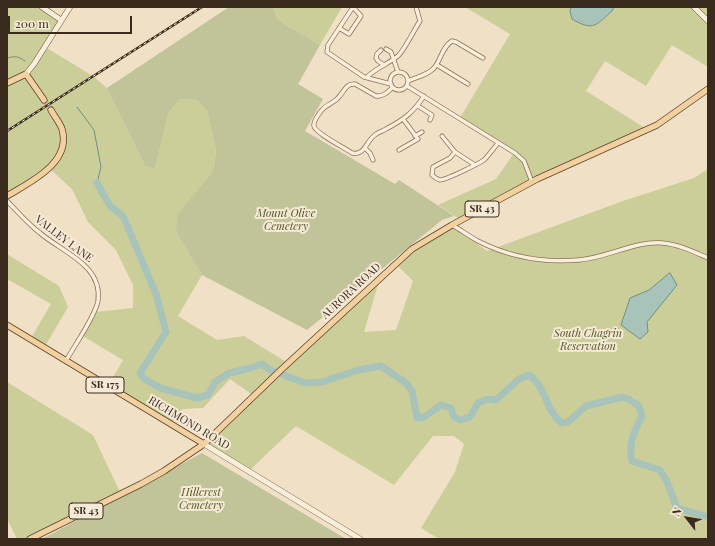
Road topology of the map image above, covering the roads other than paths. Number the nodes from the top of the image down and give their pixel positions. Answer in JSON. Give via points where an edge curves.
{"nodes":[{"id":1,"x":42,"y":7,"type":"edge"},
{"id":2,"x":70,"y":7,"type":"edge"},
{"id":3,"x":353,"y":7,"type":"edge"},
{"id":4,"x":416,"y":7,"type":"edge"},
{"id":5,"x":694,"y":7,"type":"edge"},
{"id":6,"x":62,"y":20,"type":"junction"},
{"id":7,"x":708,"y":21,"type":"edge"},
{"id":8,"x":339,"y":28,"type":"junction"},
{"id":9,"x":386,"y":49,"type":"dead end"},
{"id":10,"x":381,"y":50,"type":"dead end"},
{"id":11,"x":394,"y":58,"type":"junction"},
{"id":12,"x":483,"y":58,"type":"dead end"},
{"id":13,"x":384,"y":65,"type":"junction"},
{"id":14,"x":437,"y":65,"type":"junction"},
{"id":15,"x":398,"y":72,"type":"junction"},
{"id":16,"x":26,"y":74,"type":"junction"},
{"id":17,"x":367,"y":77,"type":"junction"},
{"id":18,"x":408,"y":81,"type":"junction"},
{"id":19,"x":7,"y":83,"type":"edge"},
{"id":20,"x":468,"y":84,"type":"dead end"},
{"id":21,"x":392,"y":85,"type":"junction"},
{"id":22,"x":407,"y":86,"type":"junction"},
{"id":23,"x":708,"y":89,"type":"edge"},
{"id":24,"x":424,"y":96,"type":"junction"},
{"id":25,"x":44,"y":100,"type":"tunnel mouth"},
{"id":26,"x":418,"y":106,"type":"junction"},
{"id":27,"x":51,"y":110,"type":"tunnel mouth"},
{"id":28,"x":403,"y":119,"type":"junction"},
{"id":29,"x":430,"y":120,"type":"dead end"},
{"id":30,"x":422,"y":132,"type":"dead end"},
{"id":31,"x":415,"y":136,"type":"junction"},
{"id":32,"x":442,"y":136,"type":"dead end"},
{"id":33,"x":498,"y":143,"type":"junction"},
{"id":34,"x":365,"y":148,"type":"junction"},
{"id":35,"x":399,"y":150,"type":"dead end"},
{"id":36,"x":455,"y":152,"type":"junction"},
{"id":37,"x":373,"y":160,"type":"dead end"},
{"id":38,"x":475,"y":165,"type":"junction"},
{"id":39,"x":532,"y":182,"type":"junction"},
{"id":40,"x":7,"y":196,"type":"edge"},
{"id":41,"x":7,"y":201,"type":"edge"},
{"id":42,"x":452,"y":225,"type":"junction"},
{"id":43,"x":708,"y":258,"type":"edge"},
{"id":44,"x":7,"y":325,"type":"edge"},
{"id":45,"x":66,"y":361,"type":"junction"},
{"id":46,"x":204,"y":444,"type":"junction"},
{"id":47,"x":357,"y":538,"type":"edge"},
{"id":48,"x":30,"y":539,"type":"edge"}],
"edges":[{"from":1,"to":6,"type":"street"},
{"from":2,"to":6,"type":"street"},
{"from":3,"to":8,"type":"street"},
{"from":3,"to":8,"type":"street","via":[[361,16],[349,34]]},
{"from":4,"to":11,"type":"street","via":[[420,20]]},
{"from":5,"to":7,"type":"street"},
{"from":6,"to":16,"type":"street"},
{"from":8,"to":17,"type":"street","via":[[328,45],[327,52]]},
{"from":9,"to":11,"type":"street"},
{"from":10,"to":13,"type":"street","via":[[376,58]]},
{"from":11,"to":13,"type":"street"},
{"from":11,"to":15,"type":"street"},
{"from":12,"to":14,"type":"street","via":[[452,41],[447,45]]},
{"from":13,"to":17,"type":"street"},
{"from":14,"to":18,"type":"street","via":[[428,73]]},
{"from":14,"to":20,"type":"street"},
{"from":15,"to":18,"type":"street","via":[[405,74]]},
{"from":15,"to":21,"type":"street","via":[[392,76]]},
{"from":16,"to":19,"type":"main road"},
{"from":16,"to":25,"type":"main road"},
{"from":17,"to":21,"type":"street"},
{"from":18,"to":22,"type":"street"},
{"from":21,"to":22,"type":"street","via":[[400,90]]},
{"from":21,"to":34,"type":"street","via":[[379,97],[355,84],[349,85],[338,99],[321,111],[313,124],[318,132],[352,152],[359,153]]},
{"from":22,"to":24,"type":"street"},
{"from":23,"to":39,"type":"main road","name":"AURORA ROAD","number":"SR 43","via":[[658,125]]},
{"from":24,"to":26,"type":"street"},
{"from":24,"to":33,"type":"street"},
{"from":26,"to":28,"type":"street"},
{"from":26,"to":29,"type":"street","via":[[432,115]]},
{"from":27,"to":40,"type":"main road","via":[[62,128],[62,150],[46,171]]},
{"from":28,"to":31,"type":"street"},
{"from":28,"to":34,"type":"street","via":[[375,134]]},
{"from":30,"to":31,"type":"street"},
{"from":31,"to":35,"type":"street","via":[[418,139]]},
{"from":32,"to":36,"type":"street"},
{"from":33,"to":38,"type":"street","via":[[483,161]]},
{"from":33,"to":39,"type":"street","via":[[524,161]]},
{"from":34,"to":37,"type":"street"},
{"from":36,"to":38,"type":"street"},
{"from":36,"to":38,"type":"street","via":[[450,158],[433,167],[434,177],[440,180],[448,178]]},
{"from":39,"to":42,"type":"main road","name":"AURORA ROAD","number":"SR 43"},
{"from":41,"to":45,"type":"street","name":"VALLEY LANE","via":[[29,224],[77,259],[94,276],[98,290],[95,312]]},
{"from":42,"to":43,"type":"street","via":[[503,252],[554,262],[602,256],[639,245],[662,242],[680,246]]},
{"from":42,"to":46,"type":"main road","name":"AURORA ROAD","number":"SR 43","via":[[412,249]]},
{"from":44,"to":45,"type":"main road","name":"RICHMOND ROAD","number":"SR 175"},
{"from":45,"to":46,"type":"main road","name":"RICHMOND ROAD","number":"SR 175"},
{"from":46,"to":47,"type":"street","name":"RICHMOND ROAD"},
{"from":46,"to":48,"type":"main road","name":"AURORA ROAD","number":"SR 43","via":[[141,484]]}]}
